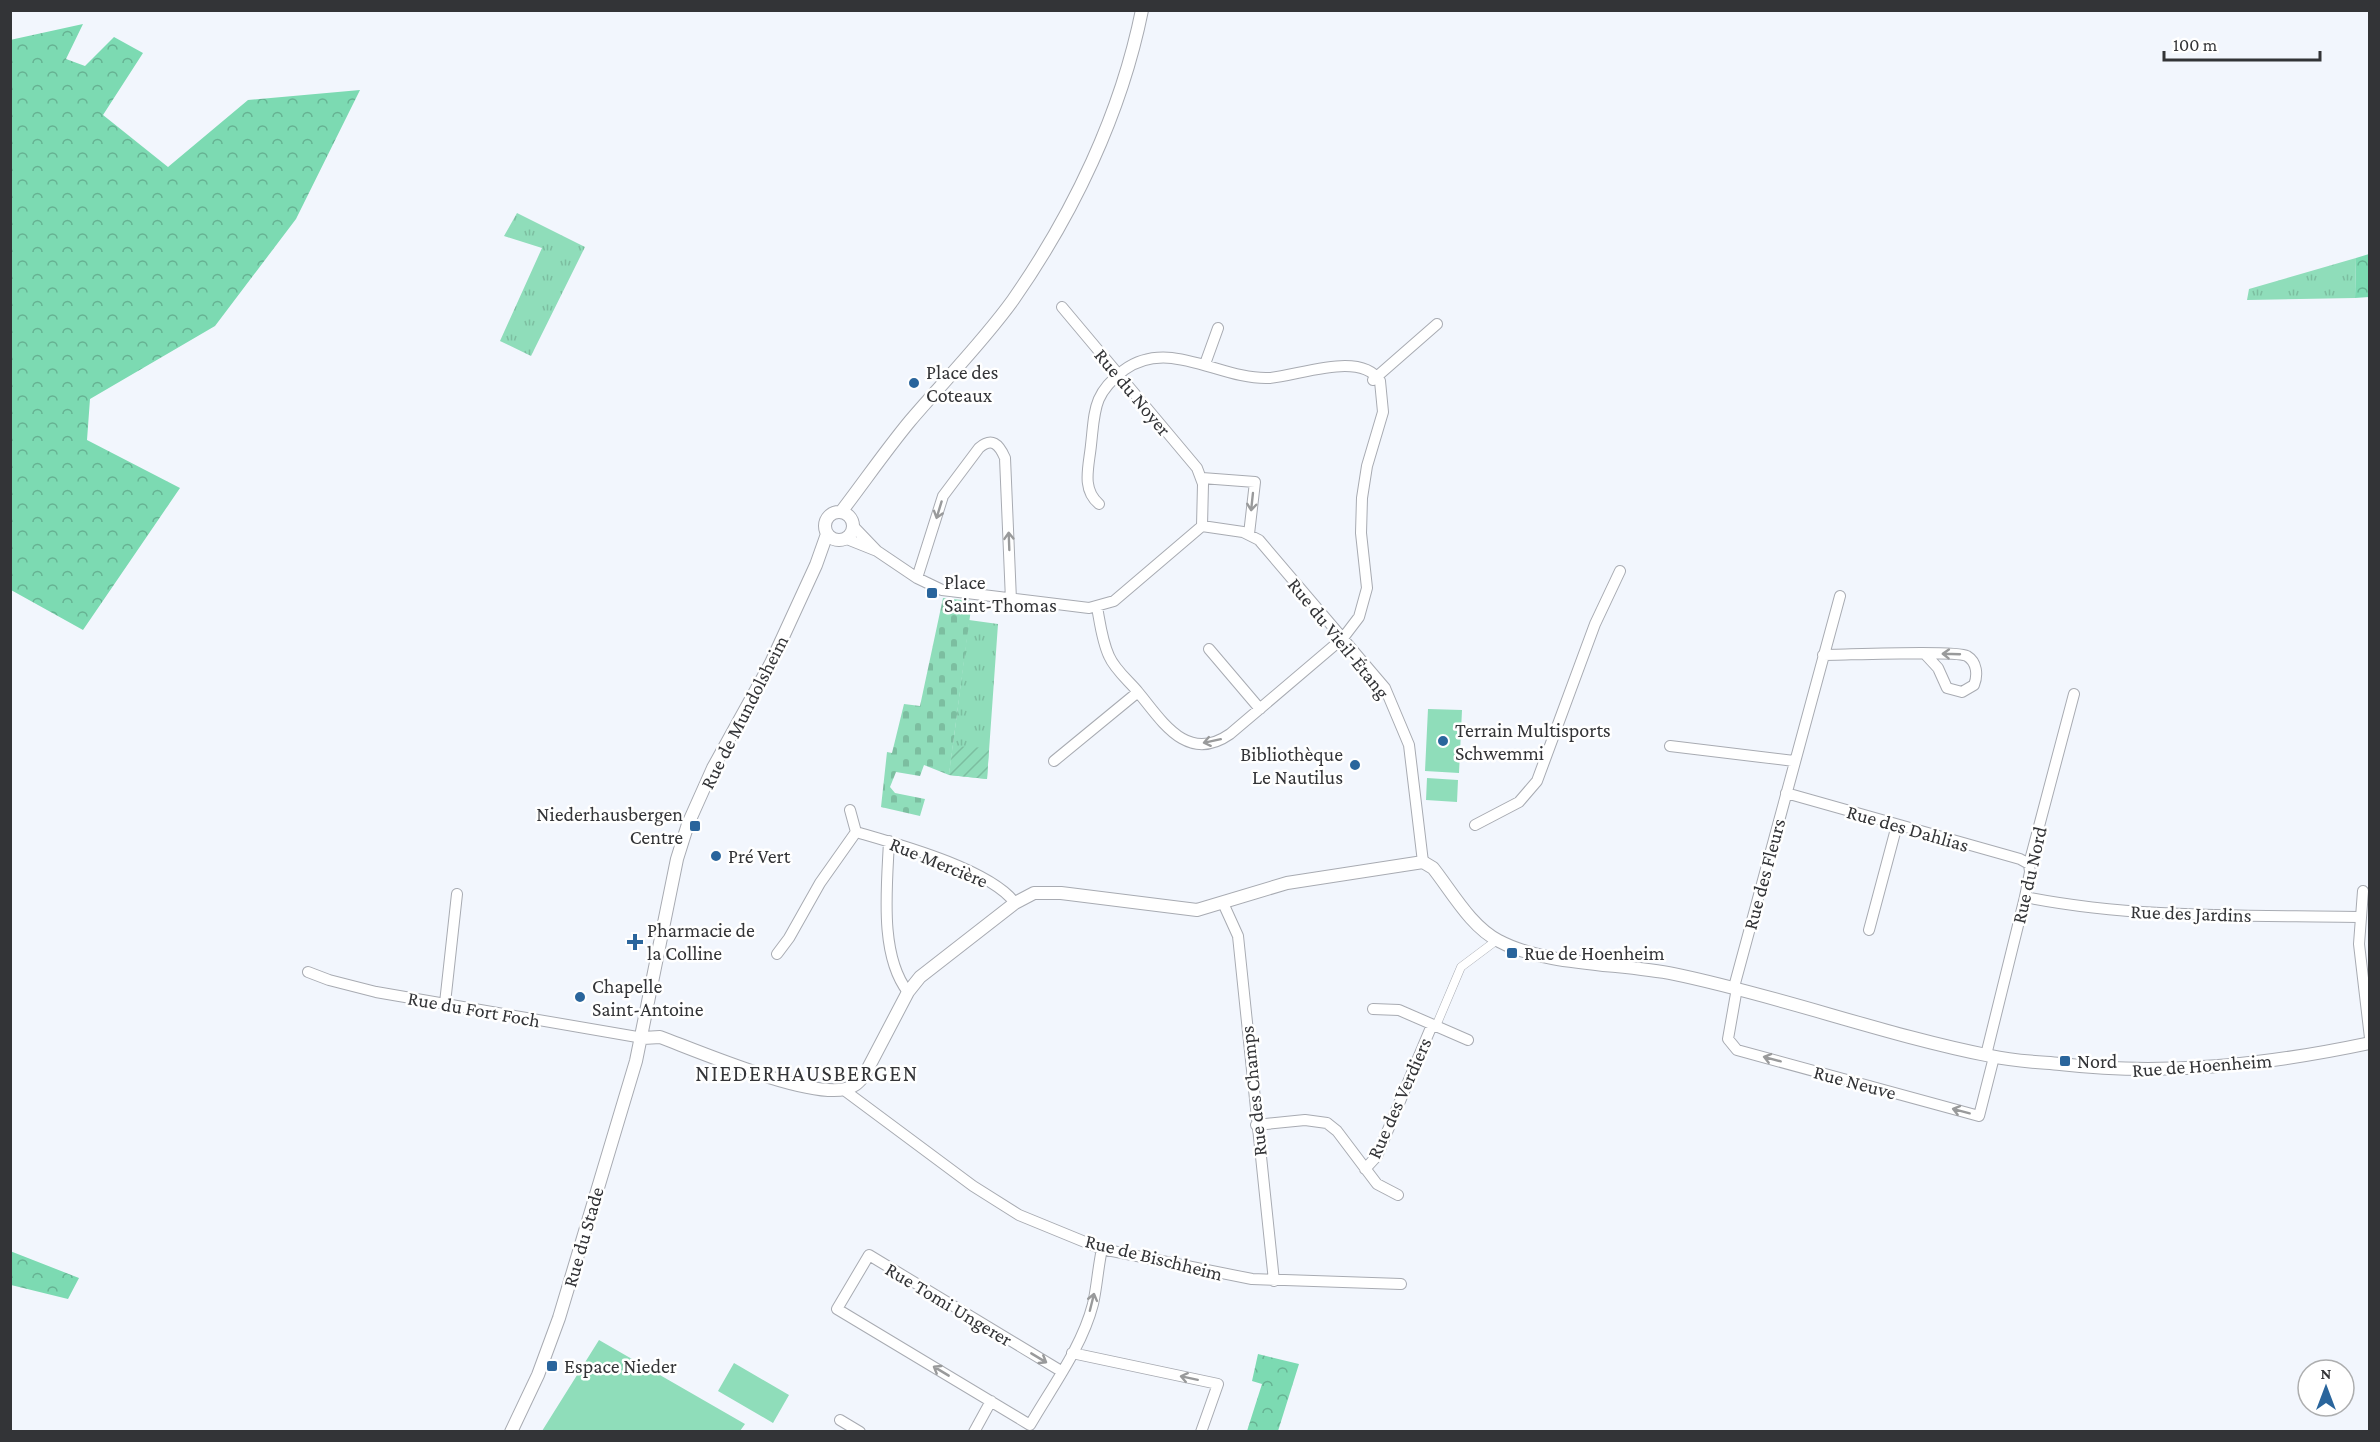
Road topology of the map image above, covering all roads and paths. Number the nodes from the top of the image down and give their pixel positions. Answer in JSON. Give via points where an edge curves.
{"nodes":[{"id":1,"x":1142,"y":10,"type":"edge"},
{"id":2,"x":1062,"y":307,"type":"dead end"},
{"id":3,"x":1437,"y":324,"type":"dead end"},
{"id":4,"x":1218,"y":328,"type":"dead end"},
{"id":5,"x":1205,"y":364,"type":"junction"},
{"id":6,"x":1119,"y":374,"type":"junction"},
{"id":7,"x":1375,"y":378,"type":"junction"},
{"id":8,"x":1202,"y":478,"type":"junction"},
{"id":9,"x":1100,"y":504,"type":"dead end"},
{"id":10,"x":848,"y":519,"type":"junction"},
{"id":11,"x":1202,"y":526,"type":"junction"},
{"id":12,"x":827,"y":534,"type":"junction"},
{"id":13,"x":1249,"y":534,"type":"junction"},
{"id":14,"x":843,"y":540,"type":"junction"},
{"id":15,"x":877,"y":551,"type":"junction"},
{"id":16,"x":816,"y":565,"type":"junction"},
{"id":17,"x":1620,"y":571,"type":"dead end"},
{"id":18,"x":917,"y":578,"type":"junction"},
{"id":19,"x":1840,"y":597,"type":"dead end"},
{"id":20,"x":1011,"y":600,"type":"junction"},
{"id":21,"x":1097,"y":607,"type":"junction"},
{"id":22,"x":1342,"y":639,"type":"junction"},
{"id":23,"x":1209,"y":649,"type":"dead end"},
{"id":24,"x":1925,"y":654,"type":"junction"},
{"id":25,"x":1823,"y":655,"type":"junction"},
{"id":26,"x":1138,"y":692,"type":"junction"},
{"id":27,"x":2074,"y":694,"type":"dead end"},
{"id":28,"x":1260,"y":708,"type":"junction"},
{"id":29,"x":1670,"y":746,"type":"dead end"},
{"id":30,"x":1054,"y":761,"type":"dead end"},
{"id":31,"x":1794,"y":761,"type":"junction"},
{"id":32,"x":1786,"y":793,"type":"junction"},
{"id":33,"x":850,"y":810,"type":"dead end"},
{"id":34,"x":1474,"y":825,"type":"dead end"},
{"id":35,"x":1898,"y":825,"type":"junction"},
{"id":36,"x":856,"y":832,"type":"junction"},
{"id":37,"x":889,"y":841,"type":"junction"},
{"id":38,"x":1423,"y":862,"type":"junction"},
{"id":39,"x":2029,"y":864,"type":"junction"},
{"id":40,"x":2363,"y":891,"type":"dead end"},
{"id":41,"x":456,"y":894,"type":"dead end"},
{"id":42,"x":2025,"y":897,"type":"junction"},
{"id":43,"x":1015,"y":903,"type":"junction"},
{"id":44,"x":1223,"y":903,"type":"junction"},
{"id":45,"x":2359,"y":917,"type":"junction"},
{"id":46,"x":1869,"y":930,"type":"dead end"},
{"id":47,"x":1497,"y":940,"type":"junction"},
{"id":48,"x":777,"y":954,"type":"dead end"},
{"id":49,"x":308,"y":972,"type":"dead end"},
{"id":50,"x":1736,"y":987,"type":"junction"},
{"id":51,"x":908,"y":992,"type":"junction"},
{"id":52,"x":445,"y":1004,"type":"junction"},
{"id":53,"x":1373,"y":1010,"type":"dead end"},
{"id":54,"x":1434,"y":1025,"type":"junction"},
{"id":55,"x":643,"y":1038,"type":"junction"},
{"id":56,"x":2370,"y":1038,"type":"edge"},
{"id":57,"x":1468,"y":1040,"type":"dead end"},
{"id":58,"x":2370,"y":1043,"type":"edge"},
{"id":59,"x":1990,"y":1056,"type":"junction"},
{"id":60,"x":844,"y":1090,"type":"junction"},
{"id":61,"x":1256,"y":1125,"type":"junction"},
{"id":62,"x":1365,"y":1169,"type":"junction"},
{"id":63,"x":1398,"y":1195,"type":"dead end"},
{"id":64,"x":1102,"y":1249,"type":"junction"},
{"id":65,"x":1274,"y":1281,"type":"junction"},
{"id":66,"x":1401,"y":1284,"type":"dead end"},
{"id":67,"x":1072,"y":1353,"type":"junction"},
{"id":68,"x":1061,"y":1371,"type":"junction"},
{"id":69,"x":991,"y":1401,"type":"junction"},
{"id":70,"x":840,"y":1420,"type":"dead end"},
{"id":71,"x":511,"y":1431,"type":"edge"},
{"id":72,"x":860,"y":1431,"type":"edge"},
{"id":73,"x":974,"y":1431,"type":"edge"},
{"id":74,"x":1201,"y":1431,"type":"edge"}],
"edges":[{"from":1,"to":10,"type":"street","via":[[1110,116],[1063,221],[1000,317],[908,424],[869,478]]},
{"from":2,"to":6,"type":"street","name":"Rue du Noyer"},
{"from":3,"to":7,"type":"street"},
{"from":4,"to":5,"type":"street"},
{"from":5,"to":6,"type":"street","via":[[1154,358]]},
{"from":5,"to":7,"type":"street","via":[[1234,374],[1267,378],[1340,366],[1359,367]]},
{"from":6,"to":8,"type":"street","name":"Rue du Noyer"},
{"from":6,"to":9,"type":"street","via":[[1101,391],[1094,409],[1087,483],[1092,498]]},
{"from":7,"to":22,"type":"street","via":[[1383,394],[1382,419],[1367,466],[1362,498],[1366,593],[1359,617]]},
{"from":8,"to":11,"type":"street"},
{"from":8,"to":13,"type":"street","one_way":true,"via":[[1254,482]]},
{"from":10,"to":12,"type":"street","name":"Rue de Mundolsheim","via":[[829,516],[825,522]]},
{"from":10,"to":14,"type":"street","name":"Rue de Mundolsheim"},
{"from":10,"to":15,"type":"street"},
{"from":11,"to":13,"type":"street"},
{"from":11,"to":21,"type":"street","via":[[1122,595]]},
{"from":12,"to":14,"type":"street"},
{"from":12,"to":16,"type":"street","name":"Rue de Mundolsheim"},
{"from":13,"to":22,"type":"street","name":"Rue du Vieil-Étang","via":[[1259,540]]},
{"from":14,"to":15,"type":"street"},
{"from":14,"to":16,"type":"street","name":"Rue de Mundolsheim"},
{"from":15,"to":18,"type":"street"},
{"from":16,"to":55,"type":"street","name":"Rue de Mundolsheim","via":[[771,663],[688,824],[672,885]]},
{"from":17,"to":34,"type":"street","via":[[1588,641],[1537,781],[1519,802]]},
{"from":18,"to":20,"type":"street","via":[[942,590]]},
{"from":20,"to":18,"type":"street","one_way":true,"via":[[1006,467],[997,444],[985,442],[952,482]]},
{"from":19,"to":25,"type":"street","name":"Rue des Fleurs"},
{"from":20,"to":21,"type":"street"},
{"from":21,"to":26,"type":"street","via":[[1110,658]]},
{"from":22,"to":28,"type":"street"},
{"from":22,"to":38,"type":"street","name":"Rue du Vieil-Étang","via":[[1385,688],[1402,724],[1412,762]]},
{"from":23,"to":28,"type":"street"},
{"from":24,"to":24,"type":"street","one_way":true,"via":[[1938,668],[1947,688],[1962,692],[1974,685],[1977,671],[1971,658]]},
{"from":24,"to":25,"type":"street"},
{"from":25,"to":31,"type":"street","name":"Rue des Fleurs"},
{"from":28,"to":26,"type":"street","one_way":true,"via":[[1222,739],[1199,743],[1174,734]]},
{"from":26,"to":30,"type":"street"},
{"from":27,"to":39,"type":"street","name":"Rue du Nord"},
{"from":29,"to":31,"type":"street"},
{"from":31,"to":32,"type":"street","name":"Rue des Fleurs"},
{"from":32,"to":35,"type":"street","name":"Rue des Dahlias"},
{"from":32,"to":50,"type":"street","name":"Rue des Fleurs"},
{"from":33,"to":36,"type":"street"},
{"from":35,"to":39,"type":"street","name":"Rue des Dahlias"},
{"from":35,"to":46,"type":"street"},
{"from":36,"to":37,"type":"street","name":"Rue Mercière"},
{"from":36,"to":48,"type":"street"},
{"from":37,"to":43,"type":"street","name":"Rue Mercière","via":[[918,849],[1000,886]]},
{"from":37,"to":51,"type":"street","via":[[890,951],[897,976]]},
{"from":38,"to":44,"type":"street","via":[[1287,884]]},
{"from":38,"to":47,"type":"street","name":"Rue de Hoenheim","via":[[1433,868],[1476,922]]},
{"from":39,"to":42,"type":"street","name":"Rue du Nord"},
{"from":40,"to":45,"type":"street"},
{"from":41,"to":52,"type":"street"},
{"from":42,"to":45,"type":"street","name":"Rue des Jardins","via":[[2086,908],[2166,914]]},
{"from":42,"to":59,"type":"street","name":"Rue du Nord"},
{"from":43,"to":44,"type":"street","via":[[1029,895],[1050,892],[1183,910]]},
{"from":43,"to":51,"type":"street","via":[[927,970]]},
{"from":44,"to":61,"type":"street","name":"Rue des Champs","via":[[1238,936]]},
{"from":45,"to":56,"type":"street","via":[[2358,944]]},
{"from":47,"to":50,"type":"street","name":"Rue de Hoenheim","via":[[1533,953],[1672,973]]},
{"from":47,"to":54,"type":"street","via":[[1461,967]]},
{"from":49,"to":52,"type":"street","name":"Rue du Fort Foch","via":[[376,992]]},
{"from":50,"to":59,"type":"street","name":"Rue de Hoenheim"},
{"from":59,"to":50,"type":"street","name":"Rue Neuve","one_way":true,"via":[[1979,1116],[1737,1050],[1728,1039]]},
{"from":51,"to":60,"type":"street","via":[[864,1076]]},
{"from":52,"to":55,"type":"street","name":"Rue du Fort Foch"},
{"from":53,"to":54,"type":"street","via":[[1399,1010]]},
{"from":54,"to":57,"type":"street"},
{"from":54,"to":62,"type":"street","name":"Rue des Verdiers","via":[[1377,1156]]},
{"from":55,"to":60,"type":"street","via":[[660,1037],[811,1089]]},
{"from":55,"to":71,"type":"street","name":"Rue du Stade","via":[[559,1318]]},
{"from":58,"to":59,"type":"street","name":"Rue de Hoenheim","via":[[2257,1064],[2138,1071]]},
{"from":60,"to":64,"type":"street","name":"Rue de Bischheim","via":[[973,1186],[1019,1215]]},
{"from":61,"to":62,"type":"street","via":[[1305,1120],[1327,1123]]},
{"from":61,"to":65,"type":"street","name":"Rue des Champs"},
{"from":62,"to":63,"type":"street","via":[[1377,1184]]},
{"from":64,"to":65,"type":"street","name":"Rue de Bischheim","via":[[1224,1275]]},
{"from":67,"to":64,"type":"street","one_way":true,"via":[[1093,1305]]},
{"from":65,"to":66,"type":"street","name":"Rue de Bischheim"},
{"from":67,"to":68,"type":"street"},
{"from":74,"to":67,"type":"street","one_way":true,"via":[[1218,1384]]},
{"from":68,"to":69,"type":"street","name":"Rue Tomi Ungerer","via":[[1030,1425]]},
{"from":69,"to":68,"type":"street","name":"Rue Tomi Ungerer","one_way":true,"via":[[837,1309],[869,1255]]},
{"from":69,"to":73,"type":"street"},
{"from":70,"to":72,"type":"street"}]}
